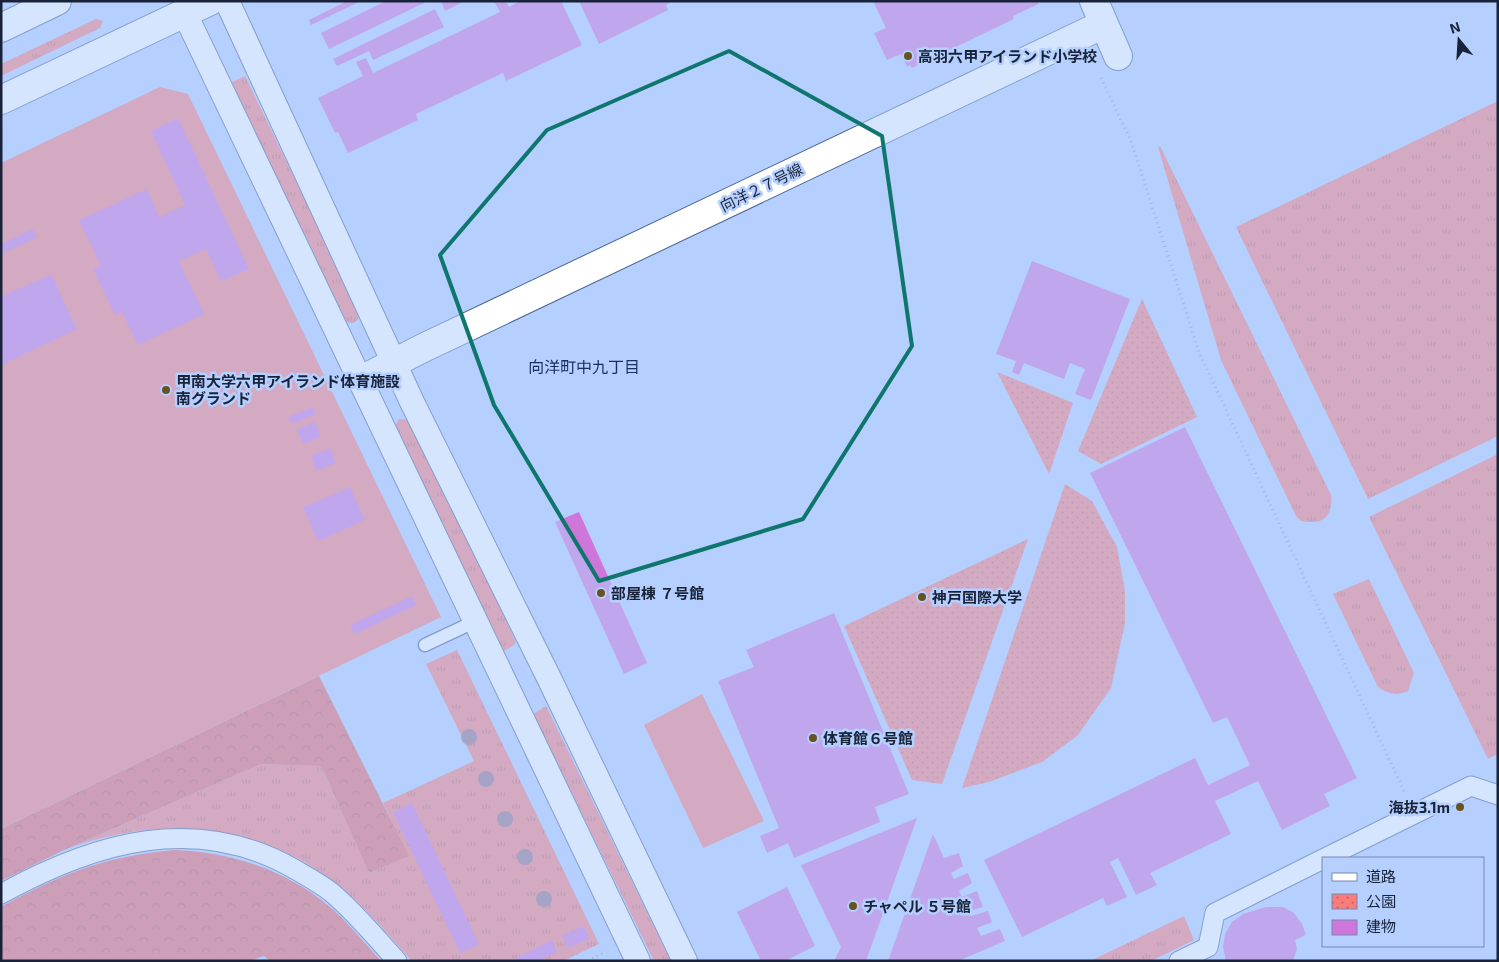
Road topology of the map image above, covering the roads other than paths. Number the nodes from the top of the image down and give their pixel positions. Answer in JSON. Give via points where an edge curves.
{"nodes":[{"id":1,"x":57,"y":1,"type":"edge"},
{"id":2,"x":210,"y":1,"type":"edge"},
{"id":3,"x":226,"y":1,"type":"edge"},
{"id":4,"x":182,"y":7,"type":"edge"},
{"id":5,"x":1099,"y":13,"type":"edge"},
{"id":6,"x":1,"y":28,"type":"edge"},
{"id":7,"x":1107,"y":63,"type":"road end"},
{"id":8,"x":1,"y":100,"type":"edge"},
{"id":9,"x":395,"y":363,"type":"junction"},
{"id":10,"x":361,"y":380,"type":"junction"},
{"id":11,"x":476,"y":621,"type":"junction"},
{"id":12,"x":425,"y":645,"type":"dead end"},
{"id":13,"x":1498,"y":795,"type":"edge"},
{"id":14,"x":1328,"y":857,"type":"edge"},
{"id":15,"x":1322,"y":860,"type":"edge"},
{"id":16,"x":1,"y":894,"type":"edge"},
{"id":17,"x":397,"y":961,"type":"edge"},
{"id":18,"x":638,"y":961,"type":"edge"},
{"id":19,"x":685,"y":961,"type":"edge"},
{"id":20,"x":1179,"y":961,"type":"edge"}],
"edges":[{"from":1,"to":6,"type":"street"},
{"from":2,"to":4,"type":"street"},
{"from":3,"to":9,"type":"street"},
{"from":4,"to":8,"type":"street"},
{"from":4,"to":10,"type":"street"},
{"from":5,"to":7,"type":"street"},
{"from":5,"to":9,"type":"street","name":"向洋２７号線"},
{"from":9,"to":10,"type":"street","name":"向洋２７号線"},
{"from":9,"to":19,"type":"street"},
{"from":10,"to":11,"type":"street"},
{"from":11,"to":12,"type":"lane"},
{"from":11,"to":18,"type":"street"},
{"from":13,"to":14,"type":"street","via":[[1471,786]]},
{"from":15,"to":20,"type":"street","via":[[1215,913],[1208,947]]},
{"from":16,"to":17,"type":"street","via":[[53,869],[114,847],[149,839],[181,837],[210,840],[263,853],[330,891]]}]}
